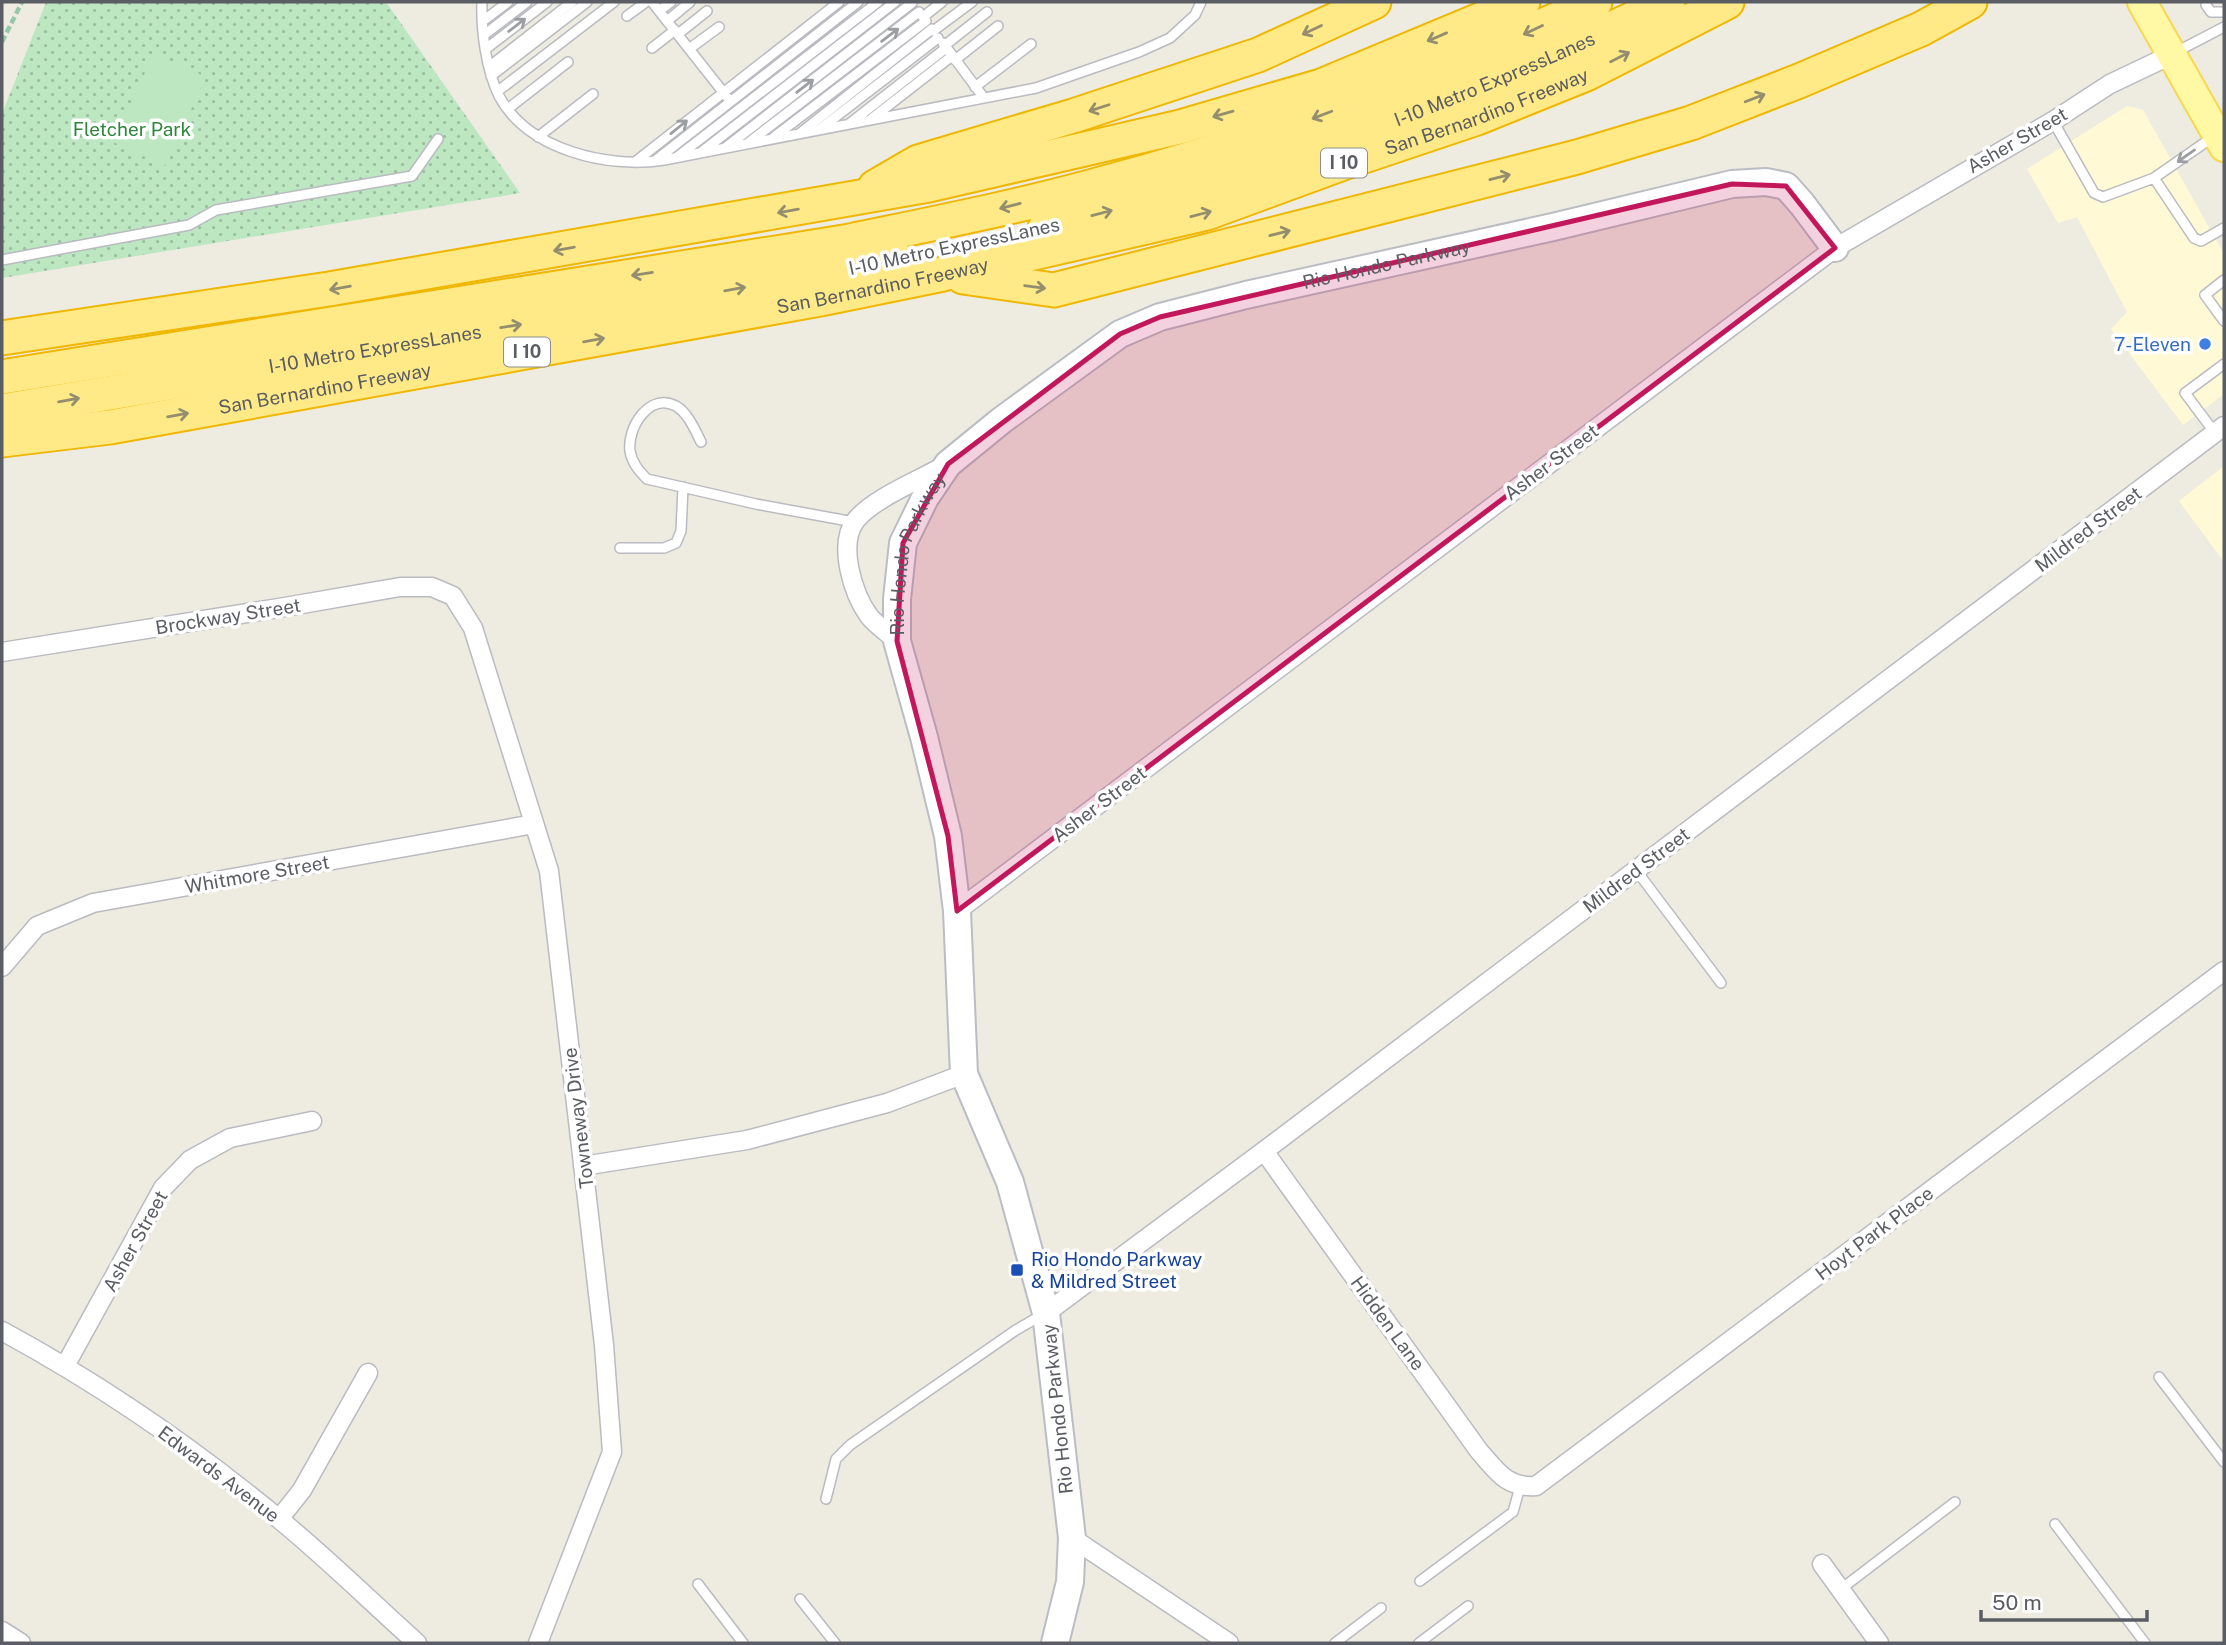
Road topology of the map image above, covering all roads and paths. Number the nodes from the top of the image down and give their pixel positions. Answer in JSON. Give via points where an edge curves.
{"nodes":[{"id":1,"x":22,"y":2,"type":"edge"},
{"id":2,"x":508,"y":2,"type":"edge"},
{"id":3,"x":527,"y":2,"type":"edge"},
{"id":4,"x":547,"y":2,"type":"edge"},
{"id":5,"x":572,"y":2,"type":"edge"},
{"id":6,"x":587,"y":2,"type":"edge"},
{"id":7,"x":614,"y":2,"type":"edge"},
{"id":8,"x":646,"y":2,"type":"edge"},
{"id":9,"x":652,"y":2,"type":"edge"},
{"id":10,"x":671,"y":2,"type":"edge"},
{"id":11,"x":690,"y":2,"type":"edge"},
{"id":12,"x":839,"y":2,"type":"edge"},
{"id":13,"x":858,"y":2,"type":"edge"},
{"id":14,"x":878,"y":2,"type":"edge"},
{"id":15,"x":895,"y":2,"type":"edge"},
{"id":16,"x":942,"y":2,"type":"edge"},
{"id":17,"x":972,"y":2,"type":"edge"},
{"id":18,"x":1201,"y":2,"type":"edge"},
{"id":19,"x":1374,"y":2,"type":"edge"},
{"id":20,"x":1523,"y":2,"type":"edge"},
{"id":21,"x":1595,"y":2,"type":"edge"},
{"id":22,"x":1668,"y":2,"type":"edge"},
{"id":23,"x":1727,"y":2,"type":"edge"},
{"id":24,"x":1970,"y":2,"type":"edge"},
{"id":25,"x":2142,"y":2,"type":"edge"},
{"id":26,"x":484,"y":3,"type":"edge"},
{"id":27,"x":912,"y":3,"type":"edge"},
{"id":28,"x":2206,"y":5,"type":"dead end"},
{"id":29,"x":659,"y":11,"type":"junction"},
{"id":30,"x":707,"y":11,"type":"dead end"},
{"id":31,"x":987,"y":12,"type":"dead end"},
{"id":32,"x":2224,"y":12,"type":"edge"},
{"id":33,"x":627,"y":16,"type":"dead end"},
{"id":34,"x":667,"y":20,"type":"junction"},
{"id":35,"x":483,"y":21,"type":"junction"},
{"id":36,"x":998,"y":26,"type":"dead end"},
{"id":37,"x":719,"y":27,"type":"dead end"},
{"id":38,"x":2224,"y":27,"type":"edge"},
{"id":39,"x":676,"y":32,"type":"junction"},
{"id":40,"x":484,"y":35,"type":"junction"},
{"id":41,"x":937,"y":36,"type":"junction"},
{"id":42,"x":2,"y":42,"type":"edge"},
{"id":43,"x":1031,"y":44,"type":"dead end"},
{"id":44,"x":486,"y":48,"type":"junction"},
{"id":45,"x":652,"y":48,"type":"dead end"},
{"id":46,"x":689,"y":49,"type":"junction"},
{"id":47,"x":2173,"y":54,"type":"junction"},
{"id":48,"x":568,"y":62,"type":"dead end"},
{"id":49,"x":490,"y":71,"type":"junction"},
{"id":50,"x":975,"y":87,"type":"junction"},
{"id":51,"x":498,"y":91,"type":"junction"},
{"id":52,"x":723,"y":92,"type":"junction"},
{"id":53,"x":593,"y":94,"type":"dead end"},
{"id":54,"x":984,"y":98,"type":"junction"},
{"id":55,"x":730,"y":101,"type":"junction"},
{"id":56,"x":509,"y":108,"type":"junction"},
{"id":57,"x":737,"y":110,"type":"junction"},
{"id":58,"x":744,"y":118,"type":"junction"},
{"id":59,"x":869,"y":121,"type":"junction"},
{"id":60,"x":2053,"y":121,"type":"junction"},
{"id":61,"x":847,"y":125,"type":"junction"},
{"id":62,"x":819,"y":130,"type":"junction"},
{"id":63,"x":2218,"y":132,"type":"edge"},
{"id":64,"x":797,"y":135,"type":"junction"},
{"id":65,"x":760,"y":136,"type":"junction"},
{"id":66,"x":538,"y":137,"type":"junction"},
{"id":67,"x":438,"y":139,"type":"dead end"},
{"id":68,"x":724,"y":149,"type":"junction"},
{"id":69,"x":699,"y":153,"type":"junction"},
{"id":70,"x":675,"y":158,"type":"junction"},
{"id":71,"x":635,"y":162,"type":"junction"},
{"id":72,"x":654,"y":162,"type":"junction"},
{"id":73,"x":2154,"y":178,"type":"junction"},
{"id":74,"x":855,"y":199,"type":"junction"},
{"id":75,"x":2224,"y":228,"type":"edge"},
{"id":76,"x":1835,"y":248,"type":"junction"},
{"id":77,"x":2,"y":260,"type":"edge"},
{"id":78,"x":943,"y":274,"type":"junction"},
{"id":79,"x":2224,"y":281,"type":"edge"},
{"id":80,"x":2224,"y":321,"type":"edge"},
{"id":81,"x":106,"y":322,"type":"junction"},
{"id":82,"x":2,"y":338,"type":"edge"},
{"id":83,"x":2224,"y":363,"type":"edge"},
{"id":84,"x":2,"y":368,"type":"edge"},
{"id":85,"x":2,"y":377,"type":"edge"},
{"id":86,"x":2,"y":411,"type":"edge"},
{"id":87,"x":2220,"y":430,"type":"edge"},
{"id":88,"x":2,"y":440,"type":"edge"},
{"id":89,"x":701,"y":442,"type":"dead end"},
{"id":90,"x":948,"y":464,"type":"junction"},
{"id":91,"x":683,"y":487,"type":"junction"},
{"id":92,"x":854,"y":522,"type":"junction"},
{"id":93,"x":621,"y":548,"type":"dead end"},
{"id":94,"x":453,"y":596,"type":"joint"},
{"id":95,"x":897,"y":641,"type":"junction"},
{"id":96,"x":2,"y":652,"type":"edge"},
{"id":97,"x":534,"y":824,"type":"junction"},
{"id":98,"x":1636,"y":870,"type":"junction"},
{"id":99,"x":957,"y":911,"type":"junction"},
{"id":100,"x":2,"y":967,"type":"edge"},
{"id":101,"x":2224,"y":971,"type":"edge"},
{"id":102,"x":1721,"y":983,"type":"dead end"},
{"id":103,"x":964,"y":1074,"type":"junction"},
{"id":104,"x":312,"y":1121,"type":"dead end"},
{"id":105,"x":1265,"y":1151,"type":"junction"},
{"id":106,"x":583,"y":1166,"type":"junction"},
{"id":107,"x":1046,"y":1312,"type":"junction"},
{"id":108,"x":2,"y":1331,"type":"edge"},
{"id":109,"x":65,"y":1366,"type":"junction"},
{"id":110,"x":368,"y":1373,"type":"dead end"},
{"id":111,"x":2159,"y":1377,"type":"dead end"},
{"id":112,"x":2224,"y":1462,"type":"edge"},
{"id":113,"x":1520,"y":1487,"type":"junction"},
{"id":114,"x":826,"y":1499,"type":"dead end"},
{"id":115,"x":1955,"y":1502,"type":"dead end"},
{"id":116,"x":279,"y":1519,"type":"junction"},
{"id":117,"x":2055,"y":1524,"type":"dead end"},
{"id":118,"x":1072,"y":1538,"type":"junction"},
{"id":119,"x":1822,"y":1564,"type":"dead end"},
{"id":120,"x":1420,"y":1580,"type":"dead end"},
{"id":121,"x":698,"y":1584,"type":"dead end"},
{"id":122,"x":1841,"y":1589,"type":"junction"},
{"id":123,"x":800,"y":1599,"type":"dead end"},
{"id":124,"x":1468,"y":1606,"type":"dead end"},
{"id":125,"x":1381,"y":1608,"type":"dead end"},
{"id":126,"x":2,"y":1631,"type":"edge"},
{"id":127,"x":22,"y":1643,"type":"edge"},
{"id":128,"x":417,"y":1643,"type":"edge"},
{"id":129,"x":538,"y":1643,"type":"edge"},
{"id":130,"x":743,"y":1643,"type":"edge"},
{"id":131,"x":835,"y":1643,"type":"edge"},
{"id":132,"x":1055,"y":1643,"type":"edge"},
{"id":133,"x":1228,"y":1643,"type":"edge"},
{"id":134,"x":1335,"y":1643,"type":"edge"},
{"id":135,"x":1419,"y":1643,"type":"edge"},
{"id":136,"x":1879,"y":1643,"type":"edge"},
{"id":137,"x":2145,"y":1643,"type":"edge"}],
"edges":[{"from":1,"to":42,"type":"path"},
{"from":2,"to":35,"type":"lane"},
{"from":3,"to":40,"type":"lane"},
{"from":44,"to":4,"type":"lane","one_way":true},
{"from":5,"to":49,"type":"lane"},
{"from":6,"to":49,"type":"lane"},
{"from":7,"to":51,"type":"lane"},
{"from":8,"to":33,"type":"lane"},
{"from":9,"to":29,"type":"lane"},
{"from":10,"to":29,"type":"lane"},
{"from":11,"to":34,"type":"lane"},
{"from":12,"to":52,"type":"lane"},
{"from":13,"to":55,"type":"lane"},
{"from":14,"to":57,"type":"lane"},
{"from":15,"to":58,"type":"lane"},
{"from":16,"to":41,"type":"lane"},
{"from":17,"to":41,"type":"lane"},
{"from":18,"to":54,"type":"lane","via":[[1195,15],[1170,38],[1139,52],[1036,88]]},
{"from":19,"to":74,"type":"highway","one_way":true,"via":[[1258,55],[918,162]]},
{"from":20,"to":74,"type":"highway","one_way":true,"via":[[1321,86],[1180,127]]},
{"from":21,"to":85,"type":"highway","name":"I-10 Metro ExpressLanes","one_way":true,"via":[[1496,48],[1303,123],[1108,183],[849,241]]},
{"from":86,"to":22,"type":"highway","name":"I-10 Metro ExpressLanes","one_way":true,"via":[[898,261],[1020,235],[1194,188],[1324,145],[1567,50]]},
{"from":78,"to":23,"type":"highway","name":"San Bernardino Freeway","number":"I 10","one_way":true,"via":[[1207,213],[1477,118],[1586,74]]},
{"from":78,"to":24,"type":"highway","one_way":true,"via":[[1054,290],[1577,157],[1691,123],[1799,82],[1921,29]]},
{"from":25,"to":47,"type":"main road"},
{"from":26,"to":35,"type":"lane"},
{"from":27,"to":41,"type":"lane"},
{"from":65,"to":27,"type":"lane","one_way":true},
{"from":28,"to":32,"type":"lane","via":[[2211,12]]},
{"from":29,"to":34,"type":"lane"},
{"from":30,"to":39,"type":"lane"},
{"from":31,"to":41,"type":"lane"},
{"from":34,"to":39,"type":"lane"},
{"from":35,"to":40,"type":"lane"},
{"from":36,"to":41,"type":"lane"},
{"from":37,"to":46,"type":"lane"},
{"from":38,"to":47,"type":"lane"},
{"from":39,"to":45,"type":"lane"},
{"from":39,"to":46,"type":"lane"},
{"from":40,"to":44,"type":"lane"},
{"from":41,"to":50,"type":"lane"},
{"from":41,"to":59,"type":"lane"},
{"from":41,"to":61,"type":"lane"},
{"from":41,"to":62,"type":"lane"},
{"from":41,"to":64,"type":"lane"},
{"from":41,"to":65,"type":"lane"},
{"from":43,"to":50,"type":"lane"},
{"from":44,"to":49,"type":"lane"},
{"from":46,"to":52,"type":"lane"},
{"from":47,"to":60,"type":"street","name":"Asher Street","via":[[2110,84]]},
{"from":47,"to":63,"type":"main road"},
{"from":48,"to":56,"type":"lane"},
{"from":49,"to":51,"type":"lane"},
{"from":50,"to":54,"type":"lane"},
{"from":51,"to":56,"type":"lane"},
{"from":52,"to":55,"type":"lane"},
{"from":71,"to":52,"type":"lane","one_way":true},
{"from":53,"to":66,"type":"lane"},
{"from":54,"to":59,"type":"lane"},
{"from":55,"to":57,"type":"lane"},
{"from":55,"to":72,"type":"lane"},
{"from":56,"to":66,"type":"lane"},
{"from":57,"to":58,"type":"lane"},
{"from":57,"to":70,"type":"lane"},
{"from":58,"to":65,"type":"lane"},
{"from":58,"to":69,"type":"lane"},
{"from":59,"to":61,"type":"lane"},
{"from":60,"to":73,"type":"lane","via":[[2094,193],[2103,197]]},
{"from":60,"to":76,"type":"street","name":"Asher Street"},
{"from":61,"to":62,"type":"lane"},
{"from":62,"to":64,"type":"lane"},
{"from":63,"to":73,"type":"lane","one_way":true},
{"from":64,"to":65,"type":"lane"},
{"from":65,"to":68,"type":"lane"},
{"from":65,"to":68,"type":"lane"},
{"from":66,"to":71,"type":"lane","via":[[598,160]]},
{"from":67,"to":77,"type":"lane","via":[[412,176],[216,210],[189,225]]},
{"from":68,"to":69,"type":"lane"},
{"from":69,"to":70,"type":"lane"},
{"from":70,"to":72,"type":"lane"},
{"from":71,"to":72,"type":"lane"},
{"from":73,"to":75,"type":"lane","via":[[2194,238],[2201,241]]},
{"from":74,"to":81,"type":"highway","one_way":true,"via":[[329,289]]},
{"from":76,"to":90,"type":"street","name":"Rio Hondo Parkway","via":[[1786,186],[1732,184],[1246,295],[1160,317],[1121,334]]},
{"from":76,"to":99,"type":"street","name":"Asher Street"},
{"from":88,"to":78,"type":"highway","name":"San Bernardino Freeway","number":"I 10","one_way":true,"via":[[110,427]]},
{"from":79,"to":80,"type":"lane","via":[[2205,295]]},
{"from":81,"to":82,"type":"highway"},
{"from":81,"to":84,"type":"highway"},
{"from":83,"to":87,"type":"lane","via":[[2185,393]]},
{"from":87,"to":98,"type":"street","name":"Mildred Street"},
{"from":89,"to":91,"type":"lane","via":[[688,418],[666,403],[648,408],[636,420],[630,452],[636,468],[647,479]]},
{"from":90,"to":92,"type":"street","via":[[874,504]]},
{"from":90,"to":95,"type":"street","name":"Rio Hondo Parkway","via":[[925,498],[904,544]]},
{"from":91,"to":92,"type":"lane"},
{"from":91,"to":93,"type":"lane","via":[[676,543],[664,548]]},
{"from":92,"to":95,"type":"street","via":[[847,547],[850,577],[869,616]]},
{"from":94,"to":96,"type":"street","name":"Brockway Street","via":[[432,587],[400,587]]},
{"from":94,"to":97,"type":"street","name":"Towneway Drive","via":[[473,628]]},
{"from":95,"to":99,"type":"street","name":"Rio Hondo Parkway","via":[[947,835]]},
{"from":97,"to":100,"type":"street","name":"Whitmore Street","via":[[93,903],[37,926]]},
{"from":97,"to":106,"type":"street","name":"Towneway Drive","via":[[550,872]]},
{"from":98,"to":102,"type":"lane"},
{"from":98,"to":105,"type":"street","name":"Mildred Street"},
{"from":99,"to":103,"type":"street","name":"Rio Hondo Parkway"},
{"from":101,"to":113,"type":"street","name":"Hoyt Park Place","via":[[1536,1486]]},
{"from":103,"to":106,"type":"street","via":[[887,1103],[747,1140]]},
{"from":103,"to":107,"type":"street","name":"Rio Hondo Parkway","via":[[1010,1182]]},
{"from":104,"to":109,"type":"street","name":"Asher Street","via":[[230,1138],[190,1160],[163,1188]]},
{"from":105,"to":107,"type":"street","name":"Mildred Street"},
{"from":105,"to":113,"type":"street","name":"Hidden Lane","via":[[1479,1451],[1506,1480]]},
{"from":106,"to":129,"type":"street","name":"Towneway Drive","via":[[612,1452]]},
{"from":107,"to":114,"type":"lane","via":[[850,1445],[836,1459]]},
{"from":107,"to":118,"type":"street","name":"Rio Hondo Parkway"},
{"from":108,"to":109,"type":"street","name":"Edwards Avenue"},
{"from":109,"to":116,"type":"street","name":"Edwards Avenue","via":[[152,1423]]},
{"from":110,"to":116,"type":"street","via":[[302,1490]]},
{"from":111,"to":112,"type":"lane"},
{"from":113,"to":120,"type":"lane","via":[[1513,1512]]},
{"from":115,"to":122,"type":"lane"},
{"from":116,"to":128,"type":"street","name":"Edwards Avenue"},
{"from":117,"to":137,"type":"lane"},
{"from":118,"to":132,"type":"street","name":"Rio Hondo Parkway","via":[[1070,1582]]},
{"from":118,"to":133,"type":"street"},
{"from":119,"to":122,"type":"street"},
{"from":121,"to":130,"type":"lane"},
{"from":122,"to":136,"type":"street"},
{"from":123,"to":131,"type":"lane"},
{"from":124,"to":135,"type":"lane"},
{"from":125,"to":134,"type":"lane"},
{"from":126,"to":127,"type":"street"}]}
